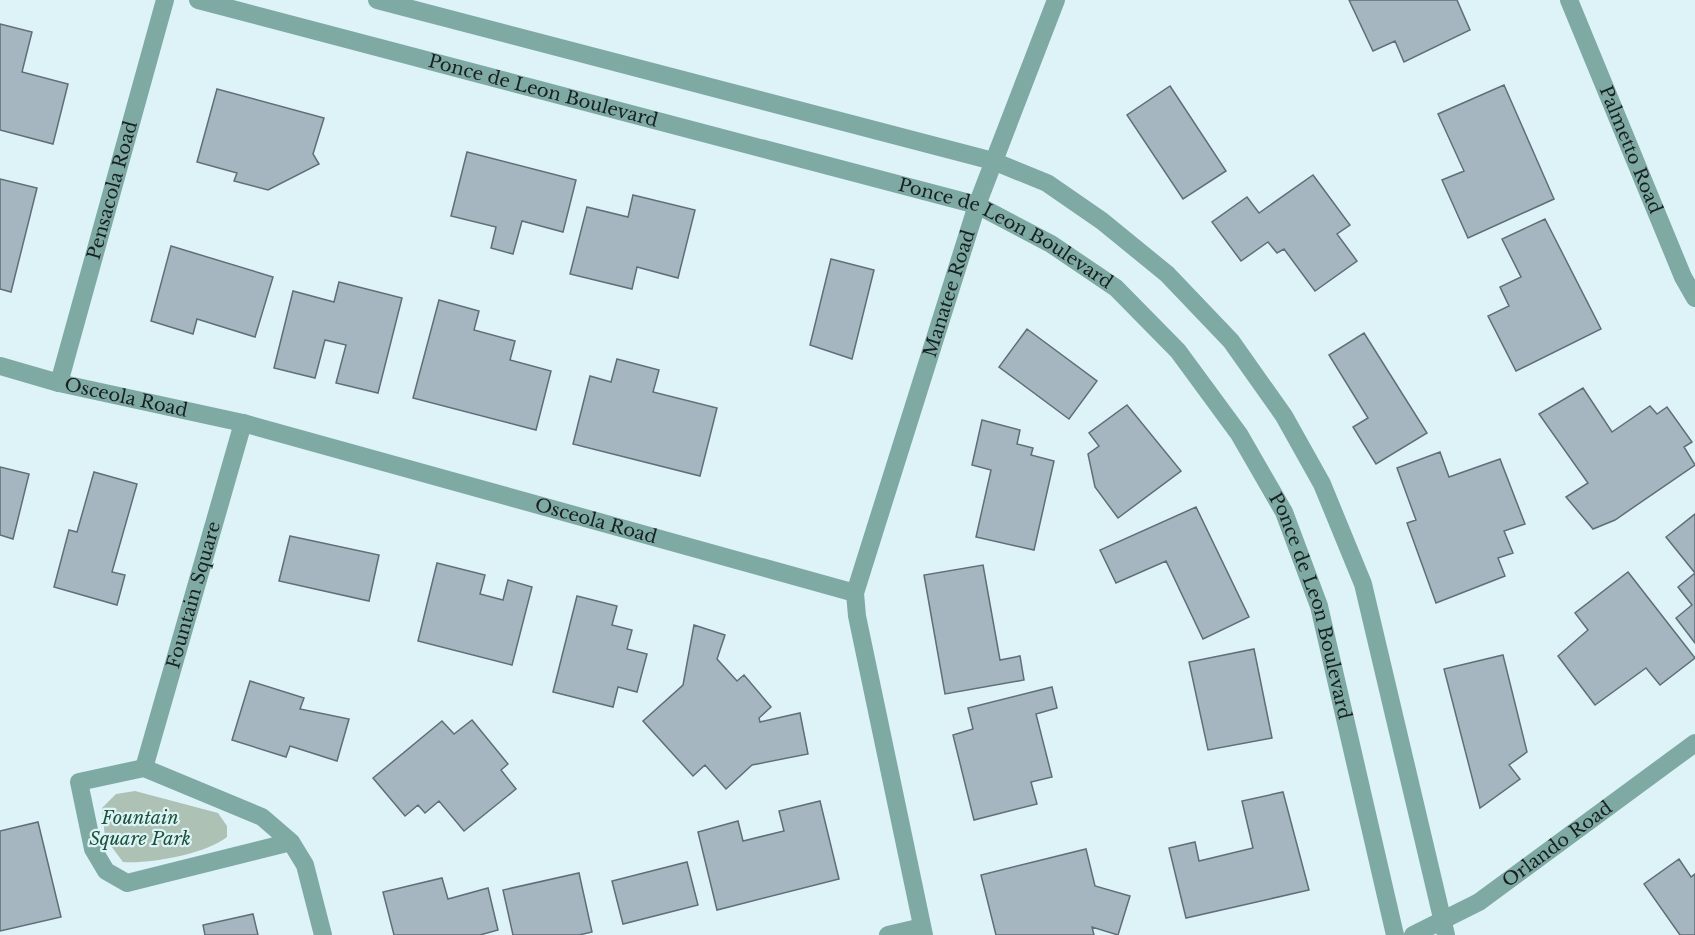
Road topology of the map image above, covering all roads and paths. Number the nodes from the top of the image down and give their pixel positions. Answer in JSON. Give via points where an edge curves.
{"nodes":[{"id":1,"x":165,"y":0,"type":"edge"},
{"id":2,"x":198,"y":0,"type":"edge"},
{"id":3,"x":377,"y":0,"type":"edge"},
{"id":4,"x":1056,"y":0,"type":"edge"},
{"id":5,"x":1569,"y":0,"type":"edge"},
{"id":6,"x":993,"y":161,"type":"junction"},
{"id":7,"x":978,"y":205,"type":"junction"},
{"id":8,"x":1695,"y":298,"type":"edge"},
{"id":9,"x":0,"y":366,"type":"edge"},
{"id":10,"x":59,"y":383,"type":"junction"},
{"id":11,"x":243,"y":423,"type":"junction"},
{"id":12,"x":855,"y":593,"type":"junction"},
{"id":13,"x":1695,"y":743,"type":"edge"},
{"id":14,"x":144,"y":768,"type":"junction"},
{"id":15,"x":291,"y":842,"type":"junction"},
{"id":16,"x":1444,"y":928,"type":"edge"},
{"id":17,"x":923,"y":931,"type":"edge"},
{"id":18,"x":323,"y":935,"type":"edge"},
{"id":19,"x":888,"y":935,"type":"edge"},
{"id":20,"x":1395,"y":935,"type":"edge"},
{"id":21,"x":1413,"y":935,"type":"edge"}],
"edges":[{"from":1,"to":10,"type":"street","name":"Pensacola Road"},
{"from":2,"to":7,"type":"street","name":"Ponce de Leon Boulevard"},
{"from":3,"to":6,"type":"street"},
{"from":4,"to":6,"type":"street","name":"Manatee Road"},
{"from":5,"to":8,"type":"street","name":"Palmetto Road"},
{"from":6,"to":7,"type":"street","name":"Manatee Road"},
{"from":6,"to":16,"type":"street","via":[[1047,183],[1167,274],[1231,341],[1284,416],[1322,484],[1363,584]]},
{"from":7,"to":12,"type":"street","name":"Manatee Road"},
{"from":7,"to":20,"type":"street","name":"Ponce de Leon Boulevard","via":[[1051,244],[1116,288],[1178,351],[1239,434],[1278,502],[1319,606]]},
{"from":9,"to":10,"type":"street","name":"Osceola Road"},
{"from":10,"to":11,"type":"street","name":"Osceola Road"},
{"from":11,"to":12,"type":"street","name":"Osceola Road"},
{"from":11,"to":14,"type":"street","name":"Fountain Square"},
{"from":12,"to":17,"type":"street"},
{"from":13,"to":16,"type":"street","name":"Orlando Road"},
{"from":14,"to":15,"type":"street","via":[[262,817]]},
{"from":14,"to":15,"type":"street","via":[[80,782],[93,849],[106,871],[127,883]]},
{"from":15,"to":18,"type":"street","via":[[305,865]]},
{"from":16,"to":21,"type":"street","name":"Orlando Road"},
{"from":17,"to":19,"type":"street"}]}
